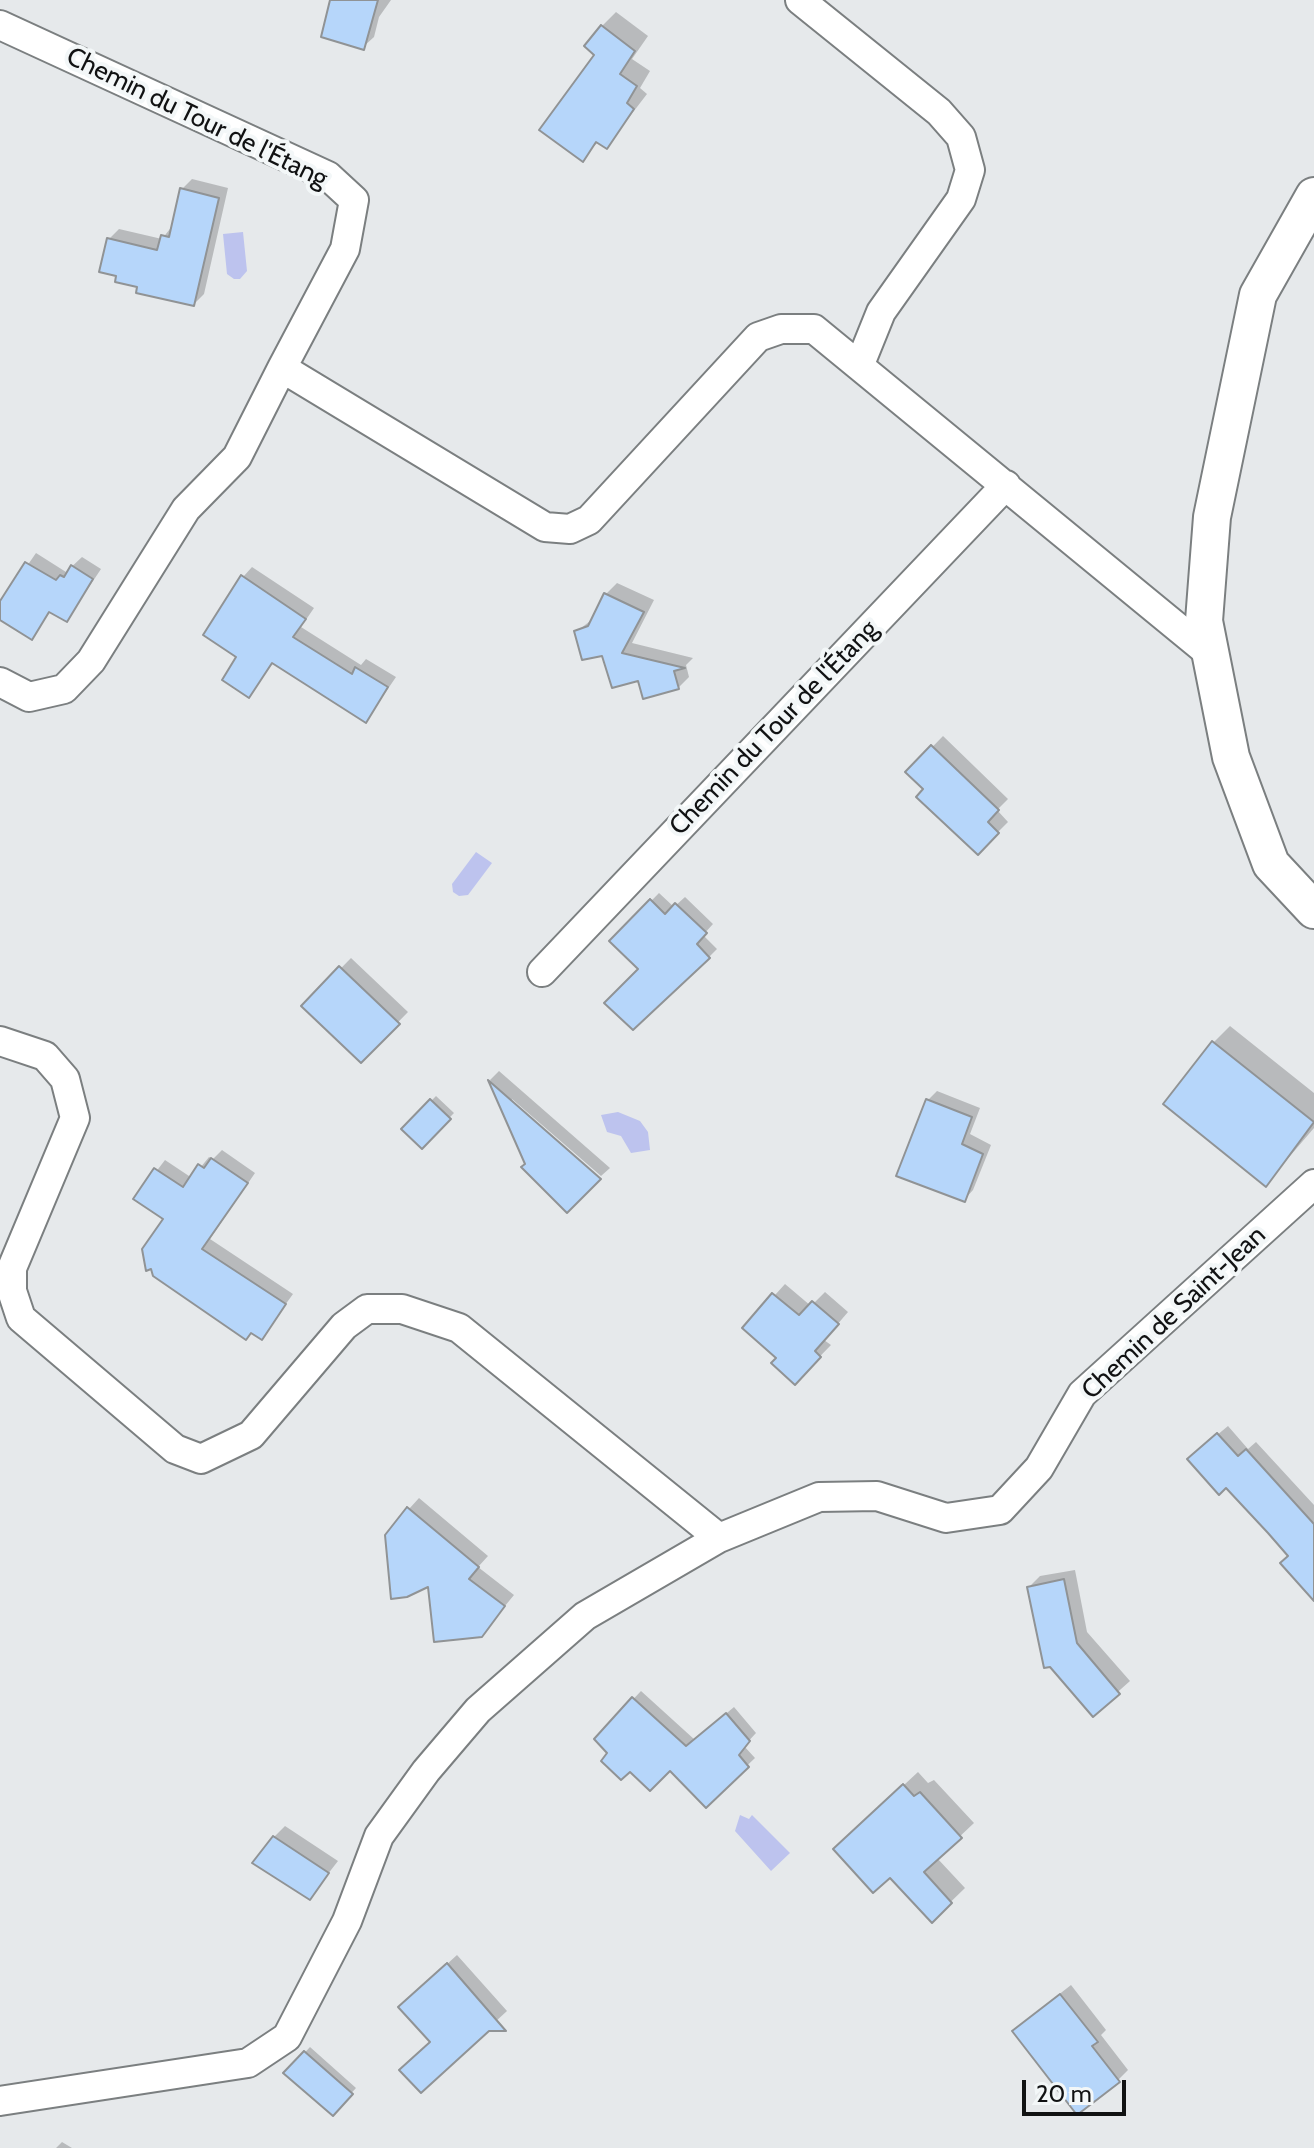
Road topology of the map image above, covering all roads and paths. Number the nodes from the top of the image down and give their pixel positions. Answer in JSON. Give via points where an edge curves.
{"nodes":[{"id":1,"x":800,"y":0,"type":"edge"},
{"id":2,"x":0,"y":25,"type":"edge"},
{"id":3,"x":1314,"y":196,"type":"edge"},
{"id":4,"x":860,"y":364,"type":"junction"},
{"id":5,"x":282,"y":368,"type":"junction"},
{"id":6,"x":1006,"y":485,"type":"junction"},
{"id":7,"x":1210,"y":654,"type":"junction"},
{"id":8,"x":0,"y":682,"type":"edge"},
{"id":9,"x":1314,"y":910,"type":"edge"},
{"id":10,"x":542,"y":972,"type":"dead end"},
{"id":11,"x":0,"y":1041,"type":"edge"},
{"id":12,"x":1314,"y":1184,"type":"edge"},
{"id":13,"x":719,"y":1538,"type":"junction"},
{"id":14,"x":0,"y":2101,"type":"edge"}],
"edges":[{"from":1,"to":4,"type":"street","via":[[939,112],[961,137],[970,170],[961,199],[881,312]]},
{"from":2,"to":5,"type":"street","name":"Chemin du Tour de l'Étang","via":[[328,176],[354,200],[345,249]]},
{"from":3,"to":7,"type":"street","via":[[1258,295],[1212,517],[1204,621]]},
{"from":4,"to":5,"type":"street","via":[[814,329],[781,329],[758,337],[589,520],[570,529],[545,527]]},
{"from":4,"to":6,"type":"street"},
{"from":5,"to":8,"type":"street","name":"Chemin du Tour de l'Étang","via":[[237,457],[186,509],[91,661],[64,689],[29,697]]},
{"from":6,"to":7,"type":"street"},
{"from":6,"to":10,"type":"street","name":"Chemin du Tour de l'Étang"},
{"from":7,"to":9,"type":"street","via":[[1231,757],[1271,864]]},
{"from":11,"to":13,"type":"street","via":[[45,1056],[65,1079],[75,1118],[12,1268],[12,1291],[21,1318],[175,1449],[201,1459],[251,1435],[344,1326],[367,1309],[402,1309],[459,1328]]},
{"from":12,"to":13,"type":"street","name":"Chemin de Saint-Jean","via":[[1082,1394],[1039,1468],[1000,1510],[946,1518],[877,1496],[819,1497]]},
{"from":13,"to":14,"type":"street","name":"Chemin de Saint-Jean","via":[[585,1616],[478,1710],[379,1836],[347,1921],[287,2037],[248,2063]]}]}
